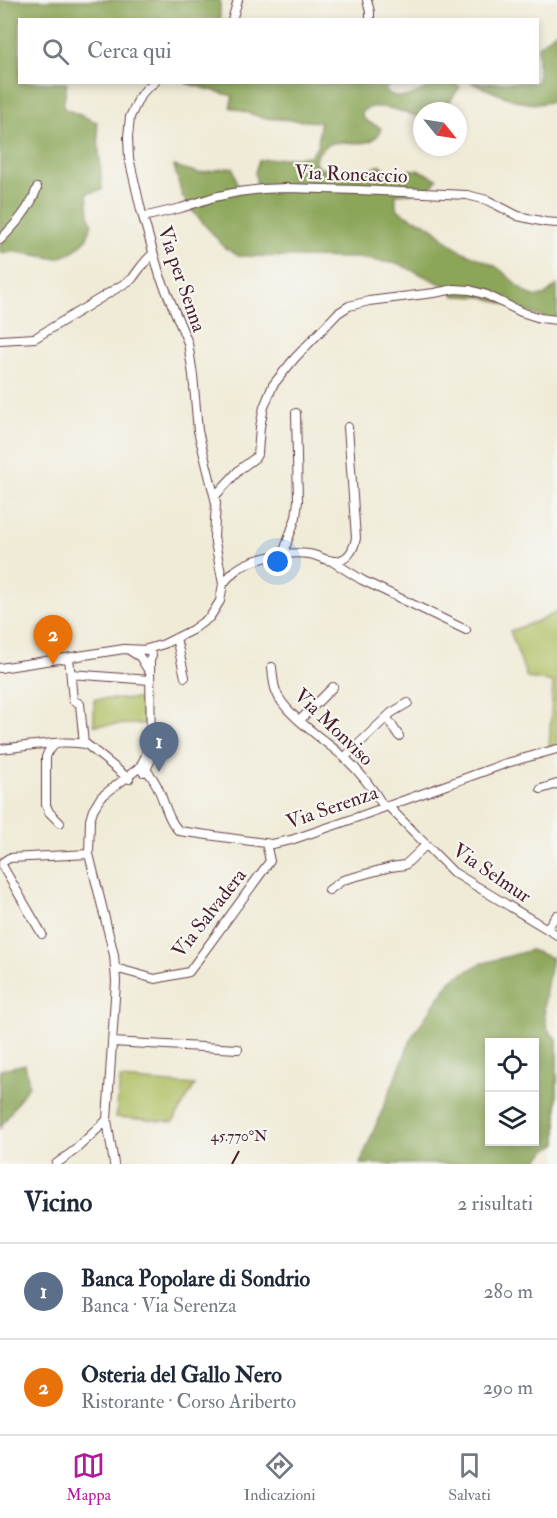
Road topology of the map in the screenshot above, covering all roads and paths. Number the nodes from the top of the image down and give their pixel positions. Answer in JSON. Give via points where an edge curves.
{"nodes":[{"id":1,"x":238,"y":0,"type":"edge"},
{"id":2,"x":367,"y":0,"type":"edge"},
{"id":3,"x":233,"y":18,"type":"edge"},
{"id":4,"x":370,"y":18,"type":"edge"},
{"id":5,"x":152,"y":84,"type":"edge"},
{"id":6,"x":37,"y":188,"type":"dead end"},
{"id":7,"x":143,"y":217,"type":"junction"},
{"id":8,"x":557,"y":223,"type":"edge"},
{"id":9,"x":0,"y":240,"type":"edge"},
{"id":10,"x":153,"y":254,"type":"junction"},
{"id":11,"x":557,"y":320,"type":"edge"},
{"id":12,"x":0,"y":340,"type":"edge"},
{"id":13,"x":296,"y":413,"type":"dead end"},
{"id":14,"x":348,"y":427,"type":"dead end"},
{"id":15,"x":215,"y":496,"type":"junction"},
{"id":16,"x":283,"y":554,"type":"junction"},
{"id":17,"x":330,"y":560,"type":"junction"},
{"id":18,"x":223,"y":584,"type":"junction"},
{"id":19,"x":466,"y":630,"type":"dead end"},
{"id":20,"x":176,"y":638,"type":"junction"},
{"id":21,"x":146,"y":656,"type":"junction"},
{"id":22,"x":69,"y":658,"type":"junction"},
{"id":23,"x":0,"y":668,"type":"edge"},
{"id":24,"x":272,"y":668,"type":"dead end"},
{"id":25,"x":71,"y":674,"type":"junction"},
{"id":26,"x":150,"y":677,"type":"junction"},
{"id":27,"x":185,"y":677,"type":"dead end"},
{"id":28,"x":333,"y":687,"type":"dead end"},
{"id":29,"x":408,"y":703,"type":"dead end"},
{"id":30,"x":387,"y":718,"type":"junction"},
{"id":31,"x":300,"y":720,"type":"junction"},
{"id":32,"x":399,"y":736,"type":"dead end"},
{"id":33,"x":150,"y":738,"type":"junction"},
{"id":34,"x":55,"y":744,"type":"junction"},
{"id":35,"x":84,"y":744,"type":"junction"},
{"id":36,"x":148,"y":748,"type":"junction"},
{"id":37,"x":0,"y":749,"type":"edge"},
{"id":38,"x":557,"y":749,"type":"edge"},
{"id":39,"x":345,"y":757,"type":"junction"},
{"id":40,"x":147,"y":770,"type":"junction"},
{"id":41,"x":128,"y":778,"type":"junction"},
{"id":42,"x":557,"y":784,"type":"edge"},
{"id":43,"x":541,"y":789,"type":"dead end"},
{"id":44,"x":386,"y":806,"type":"junction"},
{"id":45,"x":60,"y":823,"type":"dead end"},
{"id":46,"x":266,"y":843,"type":"junction"},
{"id":47,"x":426,"y":845,"type":"junction"},
{"id":48,"x":89,"y":854,"type":"junction"},
{"id":49,"x":329,"y":890,"type":"dead end"},
{"id":50,"x":557,"y":915,"type":"edge"},
{"id":51,"x":547,"y":928,"type":"junction"},
{"id":52,"x":42,"y":934,"type":"dead end"},
{"id":53,"x":557,"y":935,"type":"edge"},
{"id":54,"x":116,"y":968,"type":"junction"},
{"id":55,"x":112,"y":1042,"type":"junction"},
{"id":56,"x":238,"y":1049,"type":"dead end"},
{"id":57,"x":107,"y":1120,"type":"junction"},
{"id":58,"x":56,"y":1164,"type":"edge"},
{"id":59,"x":114,"y":1164,"type":"edge"}],
"edges":[{"from":1,"to":3,"type":"street"},
{"from":2,"to":4,"type":"street"},
{"from":5,"to":7,"type":"street","name":"Via per Senna","via":[[140,96],[128,127],[131,171]]},
{"from":6,"to":9,"type":"street","via":[[33,201]]},
{"from":7,"to":8,"type":"street","name":"Via Roncaccio","via":[[238,192],[286,188],[467,195],[518,216]]},
{"from":7,"to":10,"type":"street","name":"Via per Senna"},
{"from":10,"to":12,"type":"street","via":[[132,279],[35,338]]},
{"from":10,"to":15,"type":"street","name":"Via per Senna","via":[[188,344],[198,431]]},
{"from":11,"to":15,"type":"street","via":[[521,312],[470,290],[349,306],[338,313],[273,385],[264,407],[258,453]]},
{"from":13,"to":16,"type":"street","via":[[298,501]]},
{"from":14,"to":17,"type":"street","via":[[357,538],[345,558]]},
{"from":15,"to":18,"type":"street","name":"Via per Senna","via":[[214,537]]},
{"from":16,"to":17,"type":"street","via":[[313,554]]},
{"from":16,"to":18,"type":"street","via":[[247,564]]},
{"from":17,"to":19,"type":"street","via":[[362,580]]},
{"from":18,"to":20,"type":"street","via":[[220,601],[210,617]]},
{"from":20,"to":21,"type":"street"},
{"from":20,"to":27,"type":"street"},
{"from":21,"to":22,"type":"street","via":[[129,649]]},
{"from":21,"to":26,"type":"street"},
{"from":22,"to":23,"type":"street"},
{"from":22,"to":25,"type":"street"},
{"from":24,"to":31,"type":"street","name":"Via Monviso","via":[[276,692]]},
{"from":25,"to":26,"type":"street"},
{"from":25,"to":35,"type":"street","via":[[73,700],[80,704]]},
{"from":26,"to":33,"type":"street"},
{"from":28,"to":31,"type":"street"},
{"from":29,"to":30,"type":"street"},
{"from":30,"to":32,"type":"street"},
{"from":30,"to":39,"type":"street"},
{"from":31,"to":39,"type":"street","name":"Via Monviso"},
{"from":33,"to":36,"type":"street"},
{"from":33,"to":40,"type":"street"},
{"from":34,"to":35,"type":"street"},
{"from":34,"to":37,"type":"street"},
{"from":34,"to":45,"type":"street","via":[[46,757],[46,805]]},
{"from":35,"to":41,"type":"street"},
{"from":36,"to":40,"type":"street","via":[[144,764]]},
{"from":36,"to":41,"type":"street","via":[[140,767]]},
{"from":38,"to":44,"type":"street","name":"Via Serenza"},
{"from":39,"to":44,"type":"street","name":"Via Monviso"},
{"from":40,"to":41,"type":"street"},
{"from":40,"to":46,"type":"street","name":"Via Serenza","via":[[158,784],[172,823],[179,831]]},
{"from":41,"to":48,"type":"street","via":[[96,803],[90,820]]},
{"from":42,"to":43,"type":"street"},
{"from":44,"to":46,"type":"street","name":"Via Serenza","via":[[291,840]]},
{"from":44,"to":47,"type":"street","name":"Via Selmur"},
{"from":46,"to":54,"type":"street","name":"Via Salvadera","via":[[270,861],[189,972],[155,979]]},
{"from":47,"to":49,"type":"street","via":[[405,865],[343,880]]},
{"from":47,"to":51,"type":"street","name":"Via Selmur","via":[[453,872]]},
{"from":48,"to":52,"type":"street","via":[[9,858],[3,862]]},
{"from":48,"to":54,"type":"street"},
{"from":50,"to":51,"type":"street"},
{"from":51,"to":53,"type":"street","name":"Via Selmur"},
{"from":54,"to":55,"type":"street"},
{"from":55,"to":56,"type":"street"},
{"from":55,"to":57,"type":"street"},
{"from":57,"to":58,"type":"street"},
{"from":57,"to":59,"type":"street"}]}
